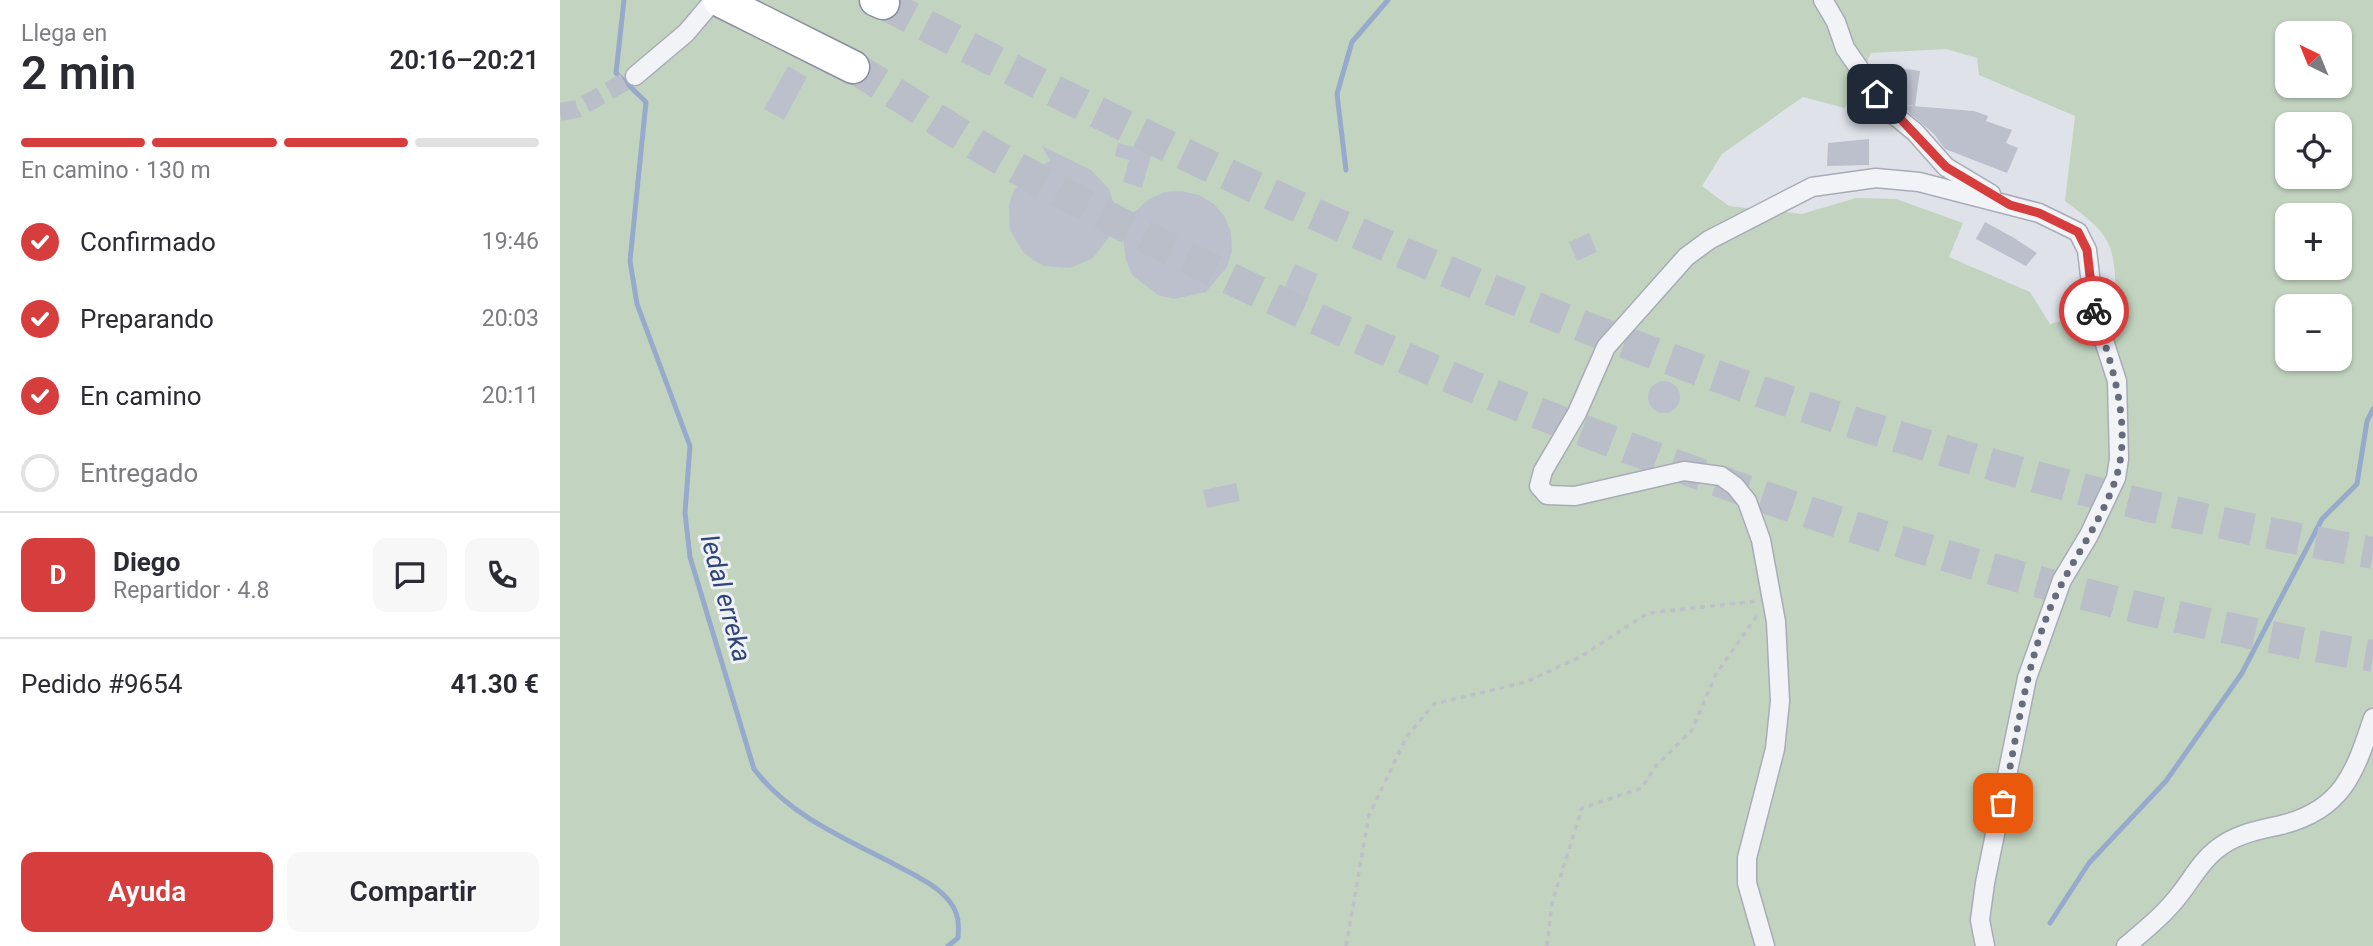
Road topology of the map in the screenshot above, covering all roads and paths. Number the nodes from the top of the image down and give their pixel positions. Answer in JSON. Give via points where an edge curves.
{"nodes":[{"id":1,"x":717,"y":0,"type":"edge"},
{"id":2,"x":1823,"y":0,"type":"edge"},
{"id":3,"x":853,"y":67,"type":"tunnel mouth"},
{"id":4,"x":635,"y":76,"type":"tunnel mouth"},
{"id":5,"x":2010,"y":205,"type":"junction"},
{"id":6,"x":1770,"y":600,"type":"junction"},
{"id":7,"x":2373,"y":718,"type":"edge"},
{"id":8,"x":1346,"y":946,"type":"edge"},
{"id":9,"x":1547,"y":946,"type":"edge"},
{"id":10,"x":1765,"y":946,"type":"edge"},
{"id":11,"x":1985,"y":946,"type":"edge"},
{"id":12,"x":2126,"y":946,"type":"edge"}],
"edges":[{"from":1,"to":3,"type":"highway"},
{"from":1,"to":4,"type":"street"},
{"from":2,"to":5,"type":"street","via":[[1845,48],[1888,110],[1946,167]]},
{"from":5,"to":6,"type":"street","via":[[1919,182],[1876,178],[1812,187],[1720,234],[1686,257],[1606,347],[1539,486],[1547,495],[1575,496],[1684,471],[1721,476],[1747,500],[1756,519]]},
{"from":5,"to":11,"type":"street","via":[[2078,232],[2087,250],[2094,310],[2117,381],[2119,460],[2116,478],[2054,599],[2027,678],[1985,883],[1980,920]]},
{"from":6,"to":8,"type":"path","via":[[1648,612],[1580,657],[1526,682],[1434,704],[1407,736],[1369,815]]},
{"from":6,"to":9,"type":"path","via":[[1716,674],[1692,730],[1654,768],[1642,788],[1582,808],[1552,903]]},
{"from":6,"to":10,"type":"street","via":[[1776,622],[1779,713],[1775,749],[1747,858],[1747,883]]},
{"from":7,"to":12,"type":"street","via":[[2355,772],[2326,804],[2307,817],[2236,836],[2216,849],[2178,896]]}]}
